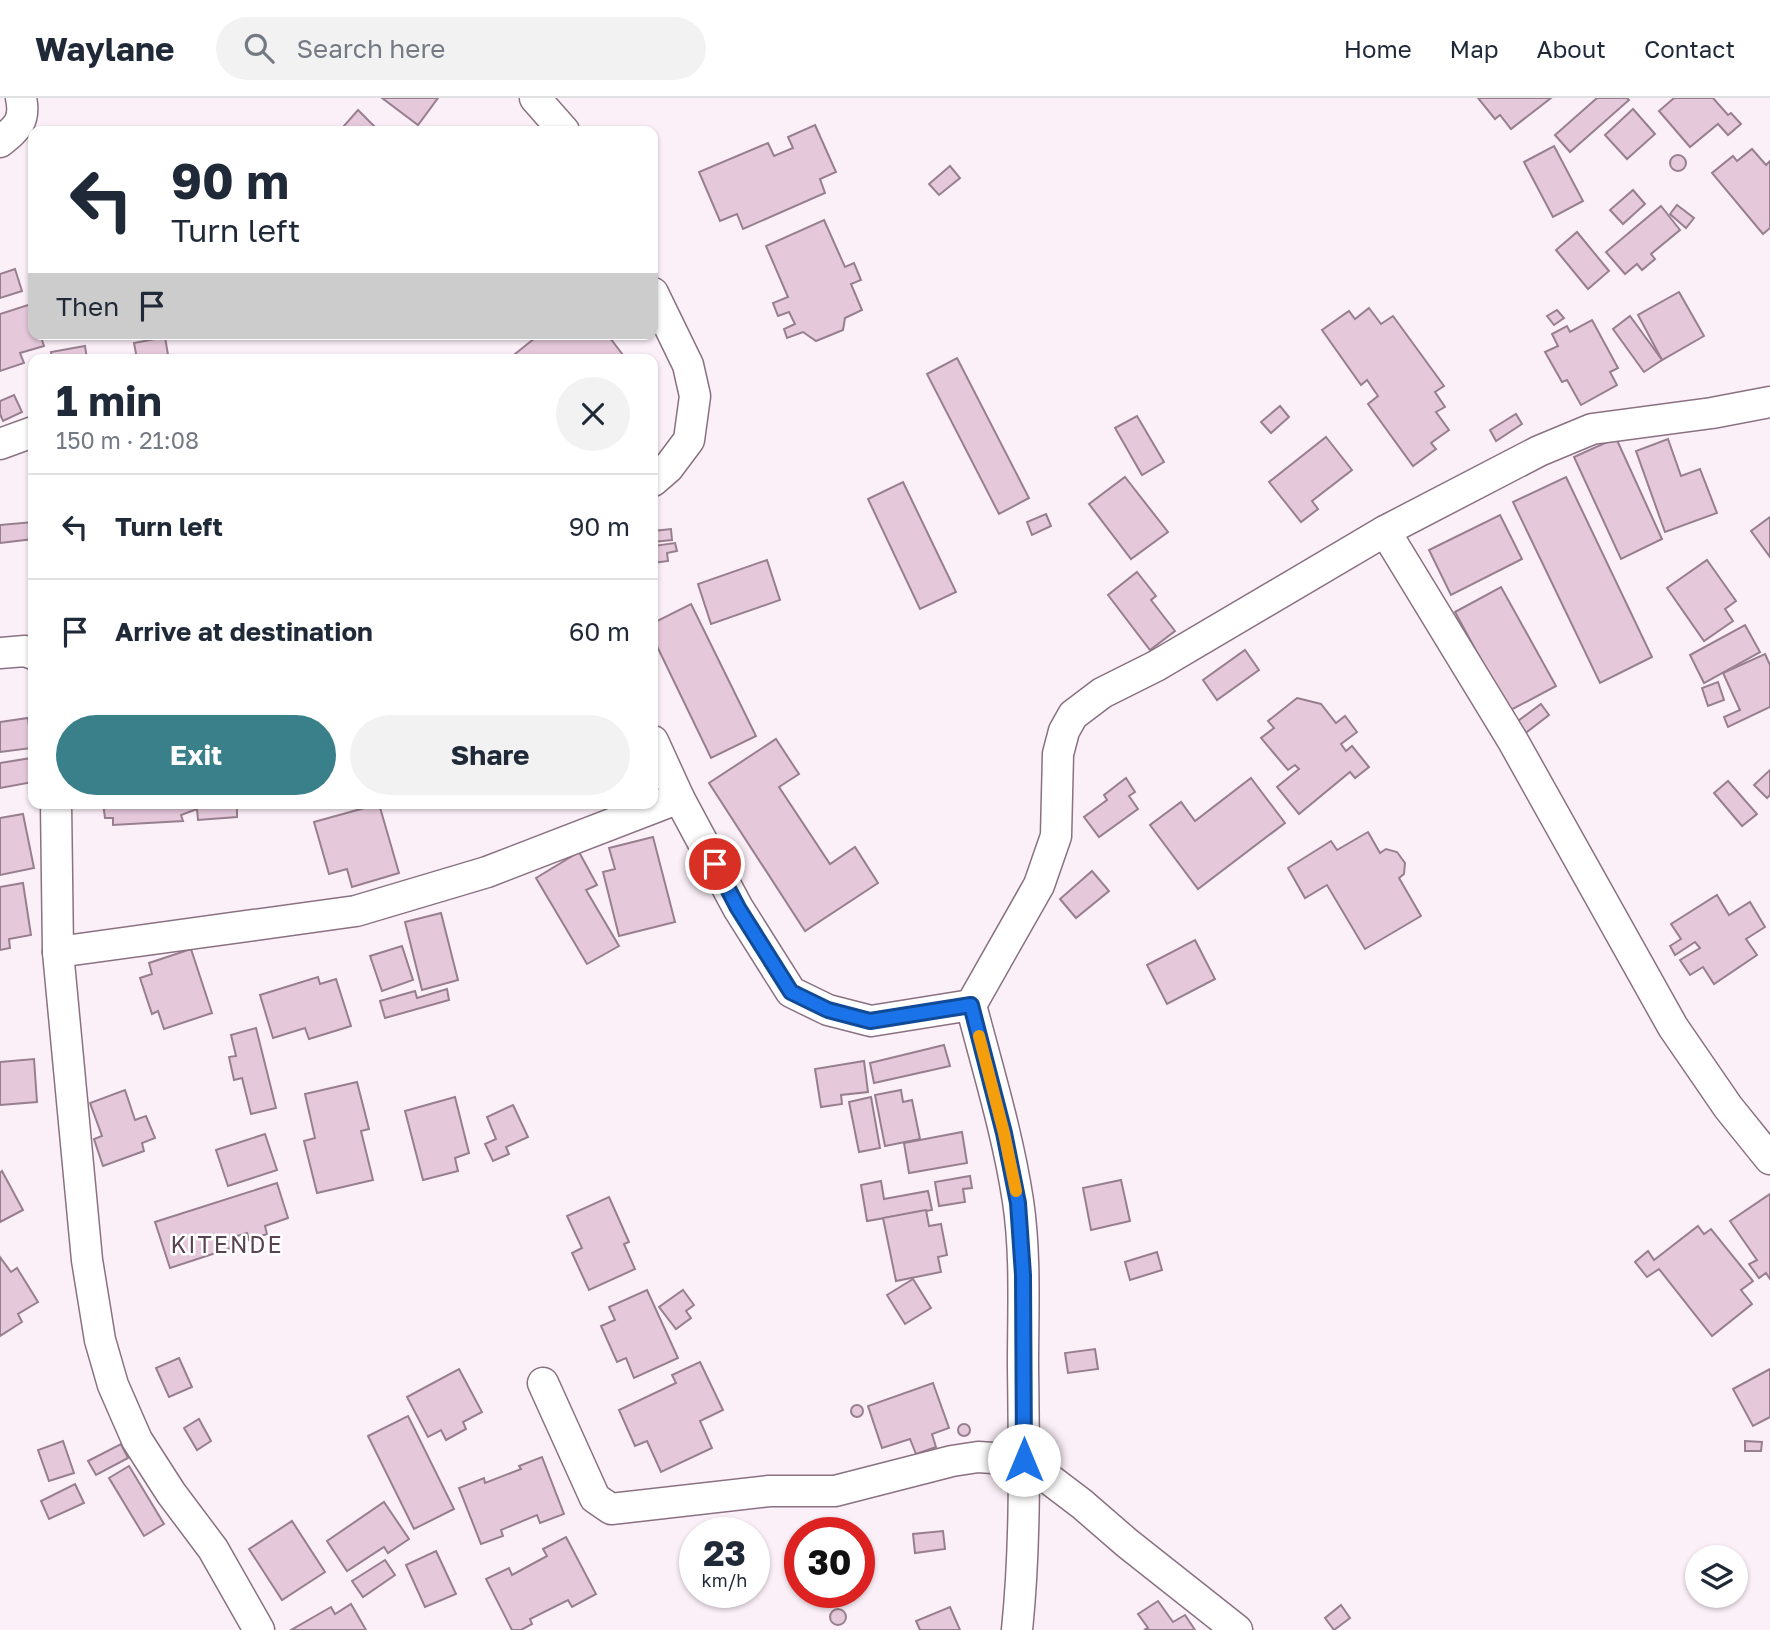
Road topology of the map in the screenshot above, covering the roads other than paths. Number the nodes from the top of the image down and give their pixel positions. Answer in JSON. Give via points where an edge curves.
{"nodes":[{"id":1,"x":21,"y":98,"type":"edge"},
{"id":2,"x":535,"y":98,"type":"edge"},
{"id":3,"x":560,"y":126,"type":"edge"},
{"id":4,"x":0,"y":142,"type":"edge"},
{"id":5,"x":658,"y":303,"type":"edge"},
{"id":6,"x":1770,"y":402,"type":"edge"},
{"id":7,"x":28,"y":434,"type":"edge"},
{"id":8,"x":0,"y":444,"type":"edge"},
{"id":9,"x":658,"y":477,"type":"edge"},
{"id":10,"x":1385,"y":531,"type":"junction"},
{"id":11,"x":28,"y":652,"type":"edge"},
{"id":12,"x":0,"y":653,"type":"edge"},
{"id":13,"x":658,"y":752,"type":"edge"},
{"id":14,"x":679,"y":798,"type":"junction"},
{"id":15,"x":658,"y":806,"type":"edge"},
{"id":16,"x":56,"y":809,"type":"edge"},
{"id":17,"x":650,"y":809,"type":"edge"},
{"id":18,"x":58,"y":952,"type":"junction"},
{"id":19,"x":971,"y":1005,"type":"junction"},
{"id":20,"x":1770,"y":1158,"type":"edge"},
{"id":21,"x":543,"y":1382,"type":"dead end"},
{"id":22,"x":1024,"y":1460,"type":"junction"},
{"id":23,"x":259,"y":1630,"type":"edge"},
{"id":24,"x":1017,"y":1630,"type":"edge"},
{"id":25,"x":1237,"y":1630,"type":"edge"}],
"edges":[{"from":1,"to":4,"type":"street","via":[[22,121]]},
{"from":2,"to":3,"type":"street"},
{"from":5,"to":9,"type":"street","via":[[688,365],[695,396],[690,440]]},
{"from":6,"to":10,"type":"street","via":[[1592,429],[1539,451]]},
{"from":7,"to":8,"type":"street"},
{"from":10,"to":19,"type":"street","via":[[1102,693],[1073,715],[1058,754],[1056,836],[1039,885]]},
{"from":10,"to":20,"type":"street","via":[[1513,741],[1673,1027]]},
{"from":11,"to":12,"type":"street"},
{"from":13,"to":14,"type":"street"},
{"from":14,"to":15,"type":"street"},
{"from":14,"to":19,"type":"street","via":[[738,908],[791,992],[828,1010],[870,1021]]},
{"from":16,"to":18,"type":"street"},
{"from":17,"to":18,"type":"street","via":[[487,872],[356,911]]},
{"from":18,"to":23,"type":"street","via":[[87,1260],[100,1340],[113,1385],[138,1440],[212,1549]]},
{"from":19,"to":22,"type":"street","via":[[1018,1203]]},
{"from":21,"to":22,"type":"street","via":[[595,1498],[611,1509],[769,1491],[835,1491],[952,1461],[978,1457]]},
{"from":22,"to":24,"type":"street"},
{"from":22,"to":25,"type":"street"}]}
